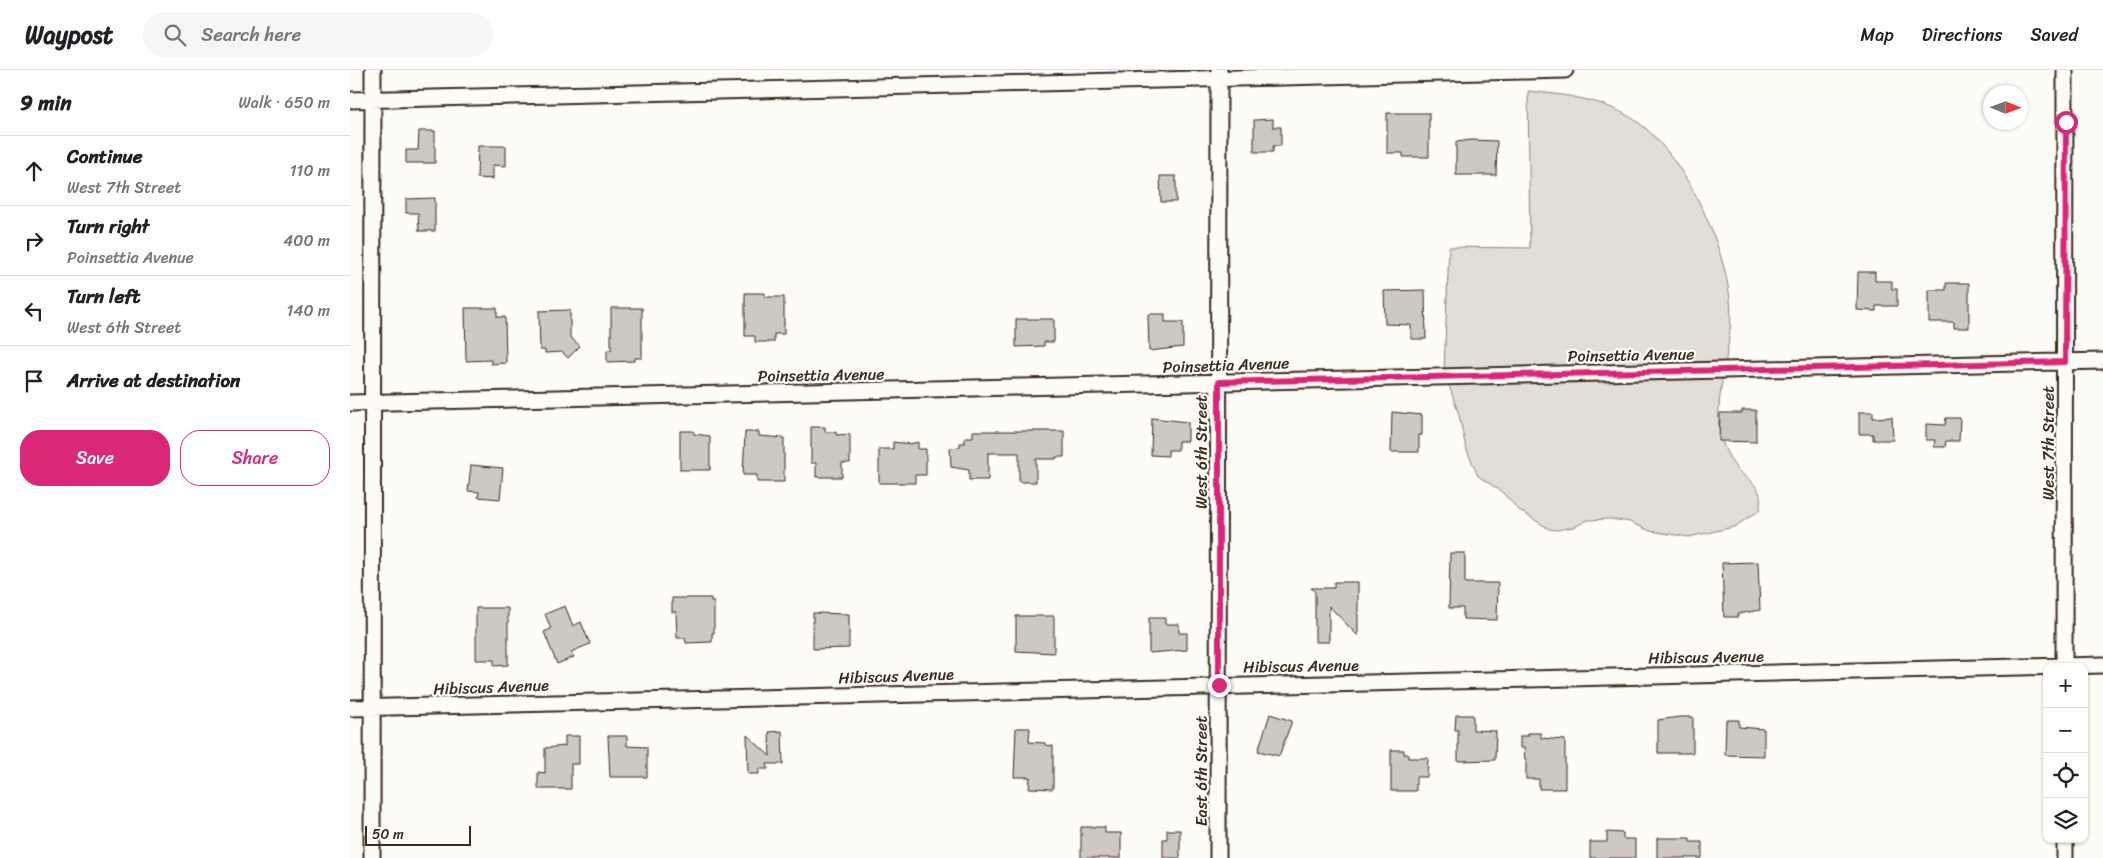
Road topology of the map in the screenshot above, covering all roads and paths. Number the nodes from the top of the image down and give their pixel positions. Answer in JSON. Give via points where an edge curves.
{"nodes":[{"id":1,"x":373,"y":70,"type":"edge"},
{"id":2,"x":1565,"y":70,"type":"edge"},
{"id":3,"x":2065,"y":70,"type":"edge"},
{"id":4,"x":1219,"y":75,"type":"edge"},
{"id":5,"x":373,"y":99,"type":"junction"},
{"id":6,"x":350,"y":100,"type":"edge"},
{"id":7,"x":2103,"y":361,"type":"edge"},
{"id":8,"x":2065,"y":362,"type":"junction"},
{"id":9,"x":1219,"y":382,"type":"junction"},
{"id":10,"x":350,"y":403,"type":"edge"},
{"id":11,"x":373,"y":403,"type":"junction"},
{"id":12,"x":2064,"y":663,"type":"edge"},
{"id":13,"x":2088,"y":665,"type":"edge"},
{"id":14,"x":2103,"y":665,"type":"edge"},
{"id":15,"x":2043,"y":666,"type":"edge"},
{"id":16,"x":1219,"y":685,"type":"junction"},
{"id":17,"x":350,"y":708,"type":"edge"},
{"id":18,"x":372,"y":708,"type":"junction"},
{"id":19,"x":2065,"y":843,"type":"edge"},
{"id":20,"x":372,"y":858,"type":"edge"},
{"id":21,"x":1218,"y":858,"type":"edge"},
{"id":22,"x":2065,"y":858,"type":"edge"}],
"edges":[{"from":1,"to":5,"type":"street"},
{"from":2,"to":4,"type":"street"},
{"from":3,"to":8,"type":"street","name":"West 7th Street"},
{"from":4,"to":5,"type":"street"},
{"from":4,"to":9,"type":"street","name":"West 6th Street"},
{"from":5,"to":6,"type":"street"},
{"from":5,"to":11,"type":"street"},
{"from":7,"to":8,"type":"street","name":"Poinsettia Avenue"},
{"from":8,"to":9,"type":"street","name":"Poinsettia Avenue"},
{"from":8,"to":12,"type":"street","name":"West 7th Street"},
{"from":9,"to":11,"type":"street","name":"Poinsettia Avenue"},
{"from":9,"to":16,"type":"street","name":"West 6th Street"},
{"from":10,"to":11,"type":"street","name":"Poinsettia Avenue"},
{"from":11,"to":18,"type":"street"},
{"from":13,"to":14,"type":"street","name":"Hibiscus Avenue"},
{"from":15,"to":16,"type":"street","name":"Hibiscus Avenue"},
{"from":16,"to":18,"type":"street","name":"Hibiscus Avenue"},
{"from":16,"to":21,"type":"street","name":"East 6th Street"},
{"from":17,"to":18,"type":"street","name":"Hibiscus Avenue"},
{"from":18,"to":20,"type":"street"},
{"from":19,"to":22,"type":"street"}]}
